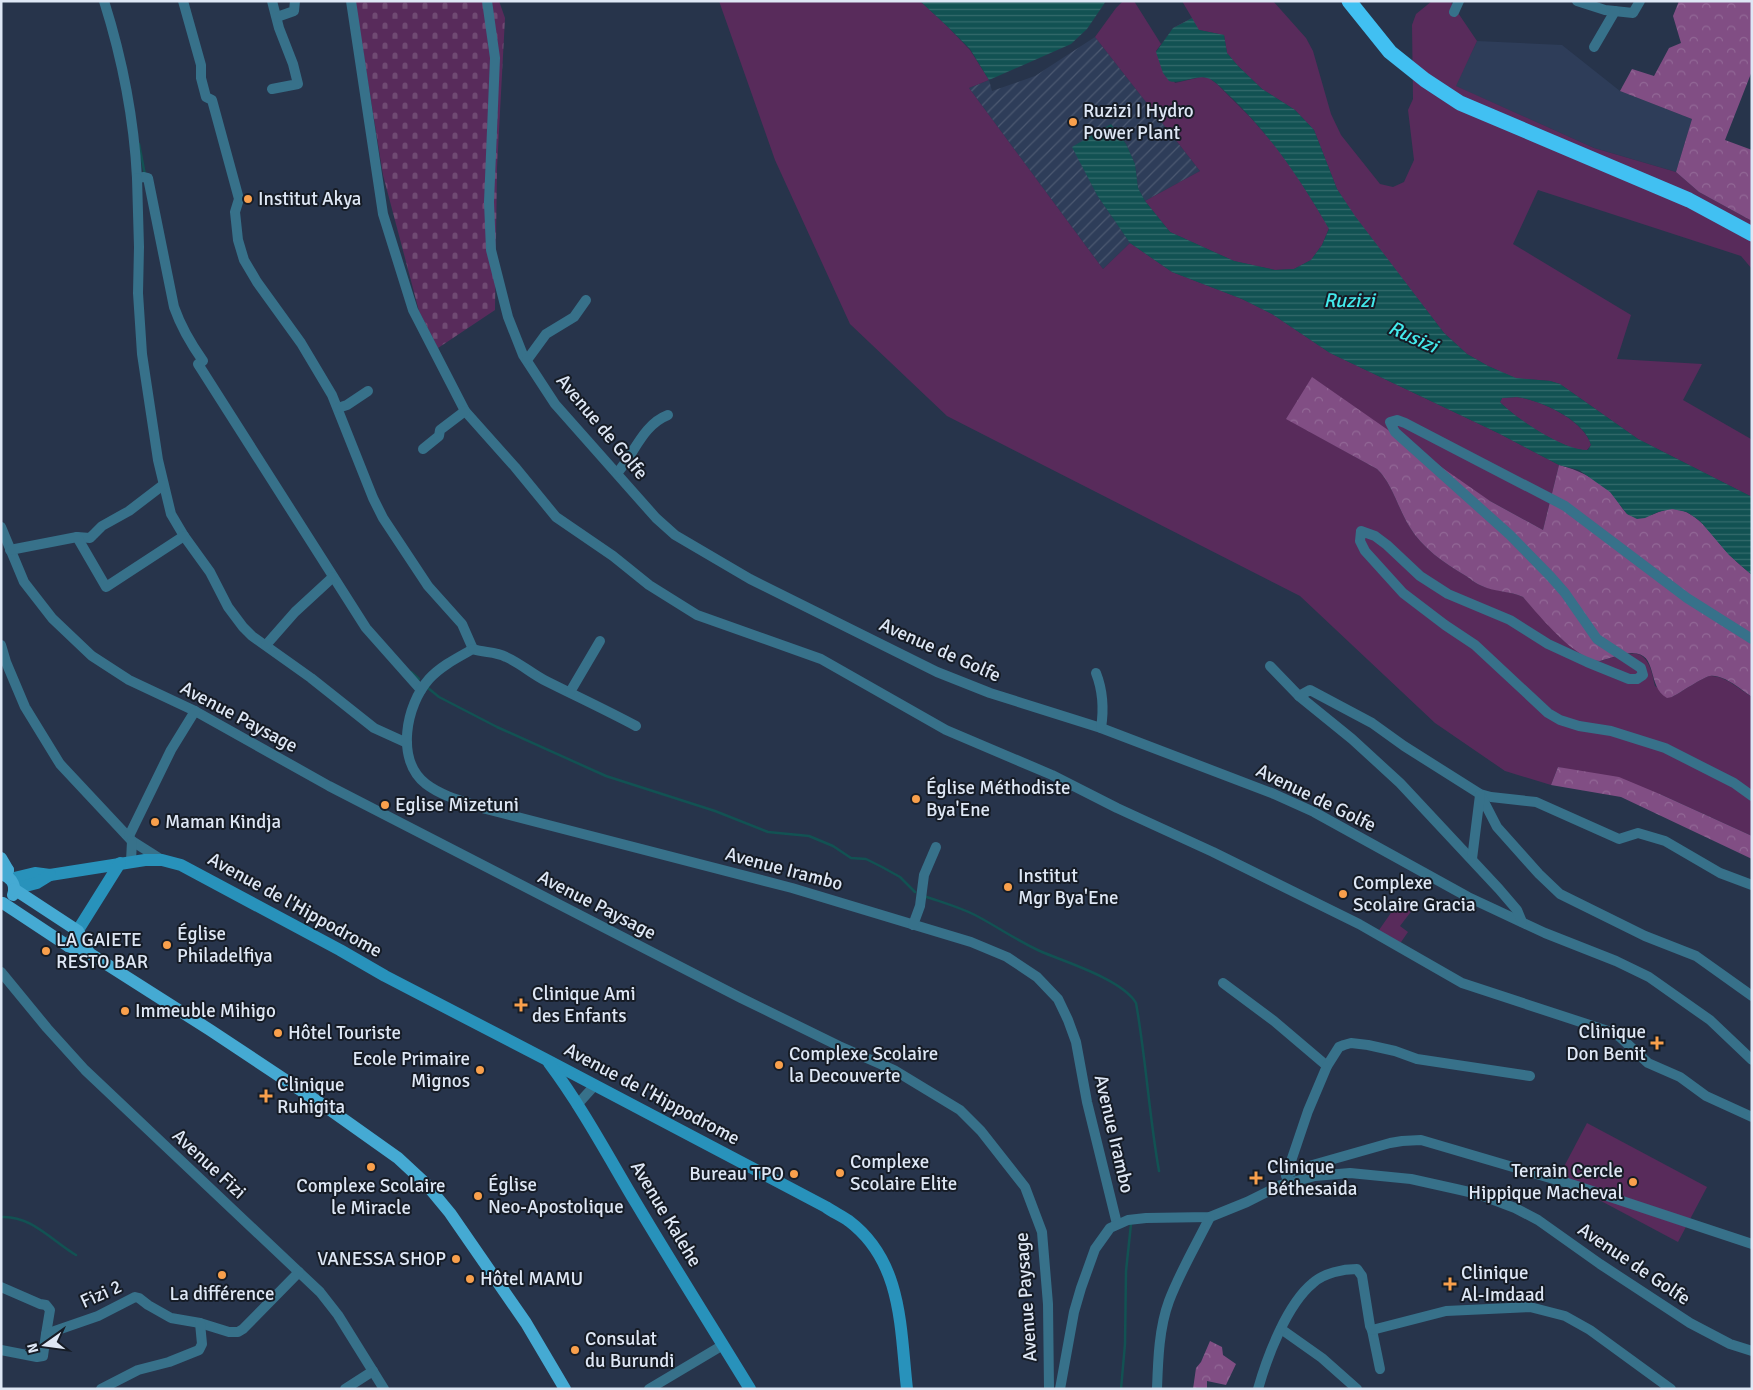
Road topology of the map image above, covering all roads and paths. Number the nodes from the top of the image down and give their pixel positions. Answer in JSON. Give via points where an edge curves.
{"nodes":[{"id":1,"x":104,"y":1,"type":"edge"},
{"id":2,"x":183,"y":1,"type":"edge"},
{"id":3,"x":272,"y":1,"type":"edge"},
{"id":4,"x":295,"y":1,"type":"edge"},
{"id":5,"x":351,"y":1,"type":"edge"},
{"id":6,"x":486,"y":1,"type":"edge"},
{"id":7,"x":1349,"y":1,"type":"edge"},
{"id":8,"x":1459,"y":1,"type":"edge"},
{"id":9,"x":1577,"y":1,"type":"edge"},
{"id":10,"x":1640,"y":1,"type":"edge"},
{"id":11,"x":1615,"y":11,"type":"junction"},
{"id":12,"x":1454,"y":12,"type":"dead end"},
{"id":13,"x":277,"y":17,"type":"junction"},
{"id":14,"x":1594,"y":47,"type":"dead end"},
{"id":15,"x":272,"y":89,"type":"dead end"},
{"id":16,"x":137,"y":178,"type":"junction"},
{"id":17,"x":1752,"y":234,"type":"edge"},
{"id":18,"x":586,"y":300,"type":"dead end"},
{"id":19,"x":527,"y":360,"type":"junction"},
{"id":20,"x":368,"y":391,"type":"dead end"},
{"id":21,"x":338,"y":408,"type":"junction"},
{"id":22,"x":464,"y":411,"type":"junction"},
{"id":23,"x":668,"y":415,"type":"dead end"},
{"id":24,"x":422,"y":448,"type":"dead end"},
{"id":25,"x":617,"y":473,"type":"junction"},
{"id":26,"x":163,"y":485,"type":"junction"},
{"id":27,"x":1,"y":527,"type":"edge"},
{"id":28,"x":184,"y":536,"type":"junction"},
{"id":29,"x":77,"y":537,"type":"junction"},
{"id":30,"x":10,"y":550,"type":"junction"},
{"id":31,"x":333,"y":577,"type":"junction"},
{"id":32,"x":1752,"y":639,"type":"edge"},
{"id":33,"x":600,"y":641,"type":"dead end"},
{"id":34,"x":266,"y":645,"type":"junction"},
{"id":35,"x":1,"y":646,"type":"edge"},
{"id":36,"x":473,"y":649,"type":"junction"},
{"id":37,"x":1270,"y":666,"type":"dead end"},
{"id":38,"x":1096,"y":672,"type":"dead end"},
{"id":39,"x":421,"y":690,"type":"junction"},
{"id":40,"x":570,"y":692,"type":"junction"},
{"id":41,"x":1299,"y":696,"type":"junction"},
{"id":42,"x":195,"y":711,"type":"junction"},
{"id":43,"x":636,"y":726,"type":"dead end"},
{"id":44,"x":1101,"y":728,"type":"junction"},
{"id":45,"x":407,"y":743,"type":"junction"},
{"id":46,"x":1480,"y":794,"type":"junction"},
{"id":47,"x":1752,"y":796,"type":"edge"},
{"id":48,"x":130,"y":838,"type":"junction"},
{"id":49,"x":936,"y":847,"type":"dead end"},
{"id":50,"x":1,"y":858,"type":"edge"},
{"id":51,"x":1472,"y":859,"type":"junction"},
{"id":52,"x":162,"y":860,"type":"junction"},
{"id":53,"x":126,"y":862,"type":"junction"},
{"id":54,"x":8,"y":878,"type":"edge"},
{"id":55,"x":1752,"y":885,"type":"edge"},
{"id":56,"x":2,"y":903,"type":"edge"},
{"id":57,"x":1522,"y":922,"type":"junction"},
{"id":58,"x":913,"y":925,"type":"junction"},
{"id":59,"x":78,"y":931,"type":"junction"},
{"id":60,"x":68,"y":946,"type":"junction"},
{"id":61,"x":89,"y":953,"type":"junction"},
{"id":62,"x":1,"y":972,"type":"edge"},
{"id":63,"x":1223,"y":983,"type":"dead end"},
{"id":64,"x":1752,"y":996,"type":"edge"},
{"id":65,"x":547,"y":1060,"type":"junction"},
{"id":66,"x":1752,"y":1060,"type":"edge"},
{"id":67,"x":1327,"y":1066,"type":"junction"},
{"id":68,"x":1530,"y":1076,"type":"dead end"},
{"id":69,"x":595,"y":1086,"type":"junction"},
{"id":70,"x":577,"y":1105,"type":"junction"},
{"id":71,"x":1752,"y":1118,"type":"edge"},
{"id":72,"x":1288,"y":1174,"type":"junction"},
{"id":73,"x":1280,"y":1186,"type":"junction"},
{"id":74,"x":1210,"y":1217,"type":"junction"},
{"id":75,"x":1118,"y":1224,"type":"junction"},
{"id":76,"x":1752,"y":1244,"type":"edge"},
{"id":77,"x":299,"y":1272,"type":"junction"},
{"id":78,"x":1,"y":1287,"type":"edge"},
{"id":79,"x":200,"y":1324,"type":"junction"},
{"id":80,"x":1281,"y":1329,"type":"junction"},
{"id":81,"x":1372,"y":1330,"type":"junction"},
{"id":82,"x":46,"y":1334,"type":"junction"},
{"id":83,"x":723,"y":1345,"type":"junction"},
{"id":84,"x":1,"y":1350,"type":"edge"},
{"id":85,"x":1752,"y":1350,"type":"edge"},
{"id":86,"x":1380,"y":1369,"type":"dead end"},
{"id":87,"x":373,"y":1371,"type":"junction"},
{"id":88,"x":101,"y":1389,"type":"edge"},
{"id":89,"x":345,"y":1389,"type":"edge"},
{"id":90,"x":384,"y":1389,"type":"edge"},
{"id":91,"x":565,"y":1389,"type":"edge"},
{"id":92,"x":649,"y":1389,"type":"edge"},
{"id":93,"x":750,"y":1389,"type":"edge"},
{"id":94,"x":907,"y":1389,"type":"edge"},
{"id":95,"x":1049,"y":1389,"type":"edge"},
{"id":96,"x":1060,"y":1389,"type":"edge"},
{"id":97,"x":1156,"y":1389,"type":"edge"},
{"id":98,"x":1258,"y":1389,"type":"edge"},
{"id":99,"x":1357,"y":1389,"type":"edge"},
{"id":100,"x":1671,"y":1389,"type":"edge"}],
"edges":[{"from":1,"to":16,"type":"street","via":[[123,76],[134,136]]},
{"from":2,"to":21,"type":"street","via":[[201,65],[206,97],[212,100],[239,199],[236,212],[238,240],[244,260],[301,343]]},
{"from":3,"to":13,"type":"street"},
{"from":4,"to":13,"type":"street","via":[[294,11]]},
{"from":5,"to":22,"type":"street","via":[[383,214],[413,310]]},
{"from":6,"to":19,"type":"street","name":"Avenue de Golfe","via":[[495,58],[489,202],[491,250],[508,317]]},
{"from":7,"to":17,"type":"highway","via":[[1390,52],[1460,103],[1689,200]]},
{"from":8,"to":12,"type":"street"},
{"from":9,"to":11,"type":"street"},
{"from":10,"to":11,"type":"street","via":[[1633,13]]},
{"from":11,"to":14,"type":"street"},
{"from":13,"to":15,"type":"street","via":[[298,84]]},
{"from":16,"to":26,"type":"street","via":[[140,332]]},
{"from":16,"to":31,"type":"street","via":[[148,178],[174,307],[188,339],[203,361],[198,364]]},
{"from":18,"to":19,"type":"street","via":[[574,317],[546,334]]},
{"from":19,"to":25,"type":"street","name":"Avenue de Golfe","via":[[555,404]]},
{"from":20,"to":21,"type":"street"},
{"from":21,"to":36,"type":"street","via":[[383,518],[428,586],[462,624]]},
{"from":22,"to":24,"type":"street"},
{"from":22,"to":71,"type":"street","via":[[556,517],[649,585],[697,614],[821,659],[946,730],[1052,775],[1359,924],[1462,983],[1611,1032],[1648,1063],[1680,1077],[1706,1096]]},
{"from":23,"to":25,"type":"street","via":[[646,432]]},
{"from":25,"to":44,"type":"street","name":"Avenue de Golfe","via":[[675,535],[743,575],[969,686]]},
{"from":26,"to":28,"type":"street","via":[[172,514]]},
{"from":26,"to":29,"type":"street","via":[[129,511],[102,526],[90,538]]},
{"from":27,"to":30,"type":"street","name":"Avenue Paysage"},
{"from":28,"to":29,"type":"street","via":[[106,587]]},
{"from":28,"to":34,"type":"street","via":[[243,627]]},
{"from":29,"to":30,"type":"street"},
{"from":30,"to":42,"type":"street","name":"Avenue Paysage","via":[[24,582],[70,637],[129,680]]},
{"from":31,"to":34,"type":"street","via":[[295,612]]},
{"from":31,"to":39,"type":"street","via":[[366,628]]},
{"from":32,"to":47,"type":"street","via":[[1687,598],[1565,506],[1405,422],[1390,422],[1395,432],[1510,535],[1551,577],[1597,639],[1641,668],[1643,675],[1629,679],[1587,662],[1548,644],[1510,620],[1448,594],[1420,576],[1388,545],[1361,531],[1360,541],[1365,551],[1403,593],[1476,646],[1548,713],[1560,720],[1611,731],[1665,748],[1734,783]]},
{"from":33,"to":40,"type":"street"},
{"from":34,"to":45,"type":"street","via":[[374,728]]},
{"from":35,"to":48,"type":"street","via":[[25,707],[60,764]]},
{"from":36,"to":39,"type":"street","name":"Avenue Irambo","via":[[442,667]]},
{"from":36,"to":40,"type":"street","via":[[508,657]]},
{"from":37,"to":41,"type":"street"},
{"from":38,"to":44,"type":"street","via":[[1102,692]]},
{"from":39,"to":45,"type":"street","name":"Avenue Irambo","via":[[409,722]]},
{"from":40,"to":43,"type":"street"},
{"from":41,"to":46,"type":"street","via":[[1310,690],[1351,711]]},
{"from":41,"to":51,"type":"street","via":[[1400,783]]},
{"from":42,"to":48,"type":"street","via":[[171,750]]},
{"from":42,"to":95,"type":"street","name":"Avenue Paysage","via":[[328,786],[481,866],[741,998],[894,1070],[960,1110],[981,1131],[1024,1187],[1039,1224],[1048,1304]]},
{"from":44,"to":57,"type":"street","name":"Avenue de Golfe","via":[[1314,812],[1468,897]]},
{"from":45,"to":58,"type":"street","name":"Avenue Irambo","via":[[409,761],[415,773],[439,792],[478,806],[792,888]]},
{"from":46,"to":51,"type":"street"},
{"from":46,"to":55,"type":"street","via":[[1536,802],[1619,839],[1638,833],[1665,841],[1720,873]]},
{"from":46,"to":64,"type":"street","via":[[1497,827],[1560,894],[1645,936],[1696,956]]},
{"from":48,"to":52,"type":"street"},
{"from":48,"to":53,"type":"street"},
{"from":49,"to":58,"type":"street","via":[[924,875],[920,906]]},
{"from":50,"to":54,"type":"main road"},
{"from":51,"to":57,"type":"street","via":[[1517,910]]},
{"from":52,"to":53,"type":"street","name":"Avenue de l'Hippodrome"},
{"from":52,"to":65,"type":"street","name":"Avenue de l'Hippodrome","via":[[181,865]]},
{"from":53,"to":54,"type":"street","name":"Avenue de l'Hippodrome","via":[[50,875],[37,883]]},
{"from":53,"to":59,"type":"street"},
{"from":54,"to":56,"type":"main road","via":[[11,898]]},
{"from":54,"to":59,"type":"main road"},
{"from":56,"to":60,"type":"main road"},
{"from":57,"to":66,"type":"street","name":"Avenue de Golfe","via":[[1649,977],[1710,1020]]},
{"from":58,"to":75,"type":"street","name":"Avenue Irambo","via":[[1007,957],[1036,977],[1058,999],[1076,1042]]},
{"from":59,"to":60,"type":"street"},
{"from":59,"to":61,"type":"main road"},
{"from":60,"to":61,"type":"main road"},
{"from":61,"to":91,"type":"main road","via":[[218,1035],[398,1158],[426,1184],[455,1220],[526,1323]]},
{"from":62,"to":77,"type":"street","name":"Avenue Fizi","via":[[85,1070]]},
{"from":63,"to":67,"type":"street"},
{"from":65,"to":69,"type":"street","name":"Avenue de l'Hippodrome"},
{"from":65,"to":70,"type":"street","name":"Avenue Kalehe"},
{"from":67,"to":68,"type":"street","via":[[1339,1047],[1357,1043],[1417,1059]]},
{"from":67,"to":72,"type":"street","via":[[1308,1111]]},
{"from":69,"to":70,"type":"street"},
{"from":69,"to":94,"type":"street","name":"Avenue de l'Hippodrome","via":[[848,1220],[865,1236],[886,1267],[896,1297]]},
{"from":70,"to":83,"type":"street","name":"Avenue Kalehe"},
{"from":72,"to":73,"type":"street"},
{"from":72,"to":76,"type":"street","via":[[1390,1143],[1421,1140],[1574,1185]]},
{"from":73,"to":74,"type":"street","name":"Avenue de Golfe"},
{"from":73,"to":85,"type":"street","name":"Avenue de Golfe","via":[[1315,1176],[1350,1173],[1411,1179],[1478,1194],[1538,1220],[1690,1323],[1730,1344]]},
{"from":74,"to":75,"type":"street","via":[[1146,1218]]},
{"from":74,"to":97,"type":"street","via":[[1169,1302],[1163,1325]]},
{"from":75,"to":96,"type":"street","via":[[1110,1228],[1095,1249],[1081,1288]]},
{"from":77,"to":79,"type":"street","name":"Fizi 2","via":[[238,1332]]},
{"from":77,"to":87,"type":"street","name":"Avenue Fizi","via":[[338,1315]]},
{"from":78,"to":82,"type":"street","via":[[46,1305],[50,1310]]},
{"from":79,"to":82,"type":"street","name":"Fizi 2","via":[[163,1314],[135,1297],[98,1316]]},
{"from":79,"to":88,"type":"street","via":[[202,1344],[199,1350],[138,1370]]},
{"from":80,"to":81,"type":"street","via":[[1313,1282],[1328,1274],[1357,1269],[1362,1276]]},
{"from":80,"to":98,"type":"street"},
{"from":80,"to":99,"type":"street","via":[[1322,1358]]},
{"from":81,"to":86,"type":"street"},
{"from":81,"to":100,"type":"street","via":[[1446,1311],[1530,1307],[1565,1316],[1590,1330]]},
{"from":82,"to":84,"type":"street","via":[[42,1356]]},
{"from":83,"to":92,"type":"street"},
{"from":83,"to":93,"type":"street","name":"Avenue Kalehe"},
{"from":87,"to":89,"type":"street"},
{"from":87,"to":90,"type":"street","name":"Avenue Fizi"}]}
